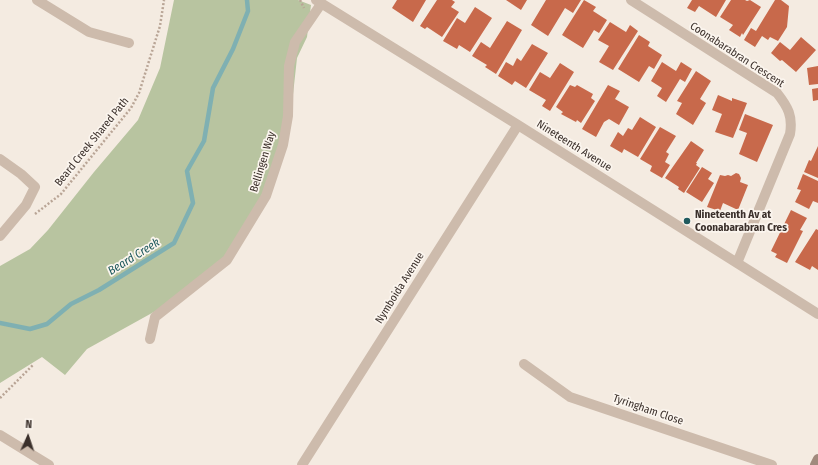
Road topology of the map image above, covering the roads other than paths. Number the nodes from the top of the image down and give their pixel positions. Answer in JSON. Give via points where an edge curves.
{"nodes":[{"id":1,"x":37,"y":0,"type":"edge"},
{"id":2,"x":631,"y":0,"type":"edge"},
{"id":3,"x":318,"y":2,"type":"edge"},
{"id":4,"x":129,"y":43,"type":"dead end"},
{"id":5,"x":518,"y":125,"type":"junction"},
{"id":6,"x":0,"y":159,"type":"edge"},
{"id":7,"x":0,"y":236,"type":"edge"},
{"id":8,"x":737,"y":263,"type":"junction"},
{"id":9,"x":818,"y":314,"type":"edge"},
{"id":10,"x":150,"y":339,"type":"dead end"},
{"id":11,"x":524,"y":364,"type":"dead end"},
{"id":12,"x":0,"y":435,"type":"edge"},
{"id":13,"x":818,"y":459,"type":"edge"},
{"id":14,"x":49,"y":465,"type":"edge"},
{"id":15,"x":302,"y":465,"type":"edge"},
{"id":16,"x":772,"y":465,"type":"edge"},
{"id":17,"x":815,"y":465,"type":"edge"}],
"edges":[{"from":1,"to":4,"type":"street","via":[[89,32]]},
{"from":2,"to":8,"type":"street","name":"Coonabarabran Crescent","via":[[777,93],[786,105],[792,122],[790,134]]},
{"from":3,"to":5,"type":"street","name":"Nineteenth Avenue"},
{"from":3,"to":10,"type":"street","name":"Bellingen Way","via":[[295,42],[289,66],[288,116],[283,145],[266,196],[228,260],[155,317]]},
{"from":5,"to":8,"type":"street","name":"Nineteenth Avenue"},
{"from":5,"to":15,"type":"street","name":"Nymboida Avenue"},
{"from":6,"to":7,"type":"street","via":[[34,187],[26,205]]},
{"from":8,"to":9,"type":"street","name":"Nineteenth Avenue"},
{"from":11,"to":16,"type":"street","name":"Tyringham Close","via":[[570,397]]},
{"from":12,"to":14,"type":"street"},
{"from":13,"to":17,"type":"street"}]}
